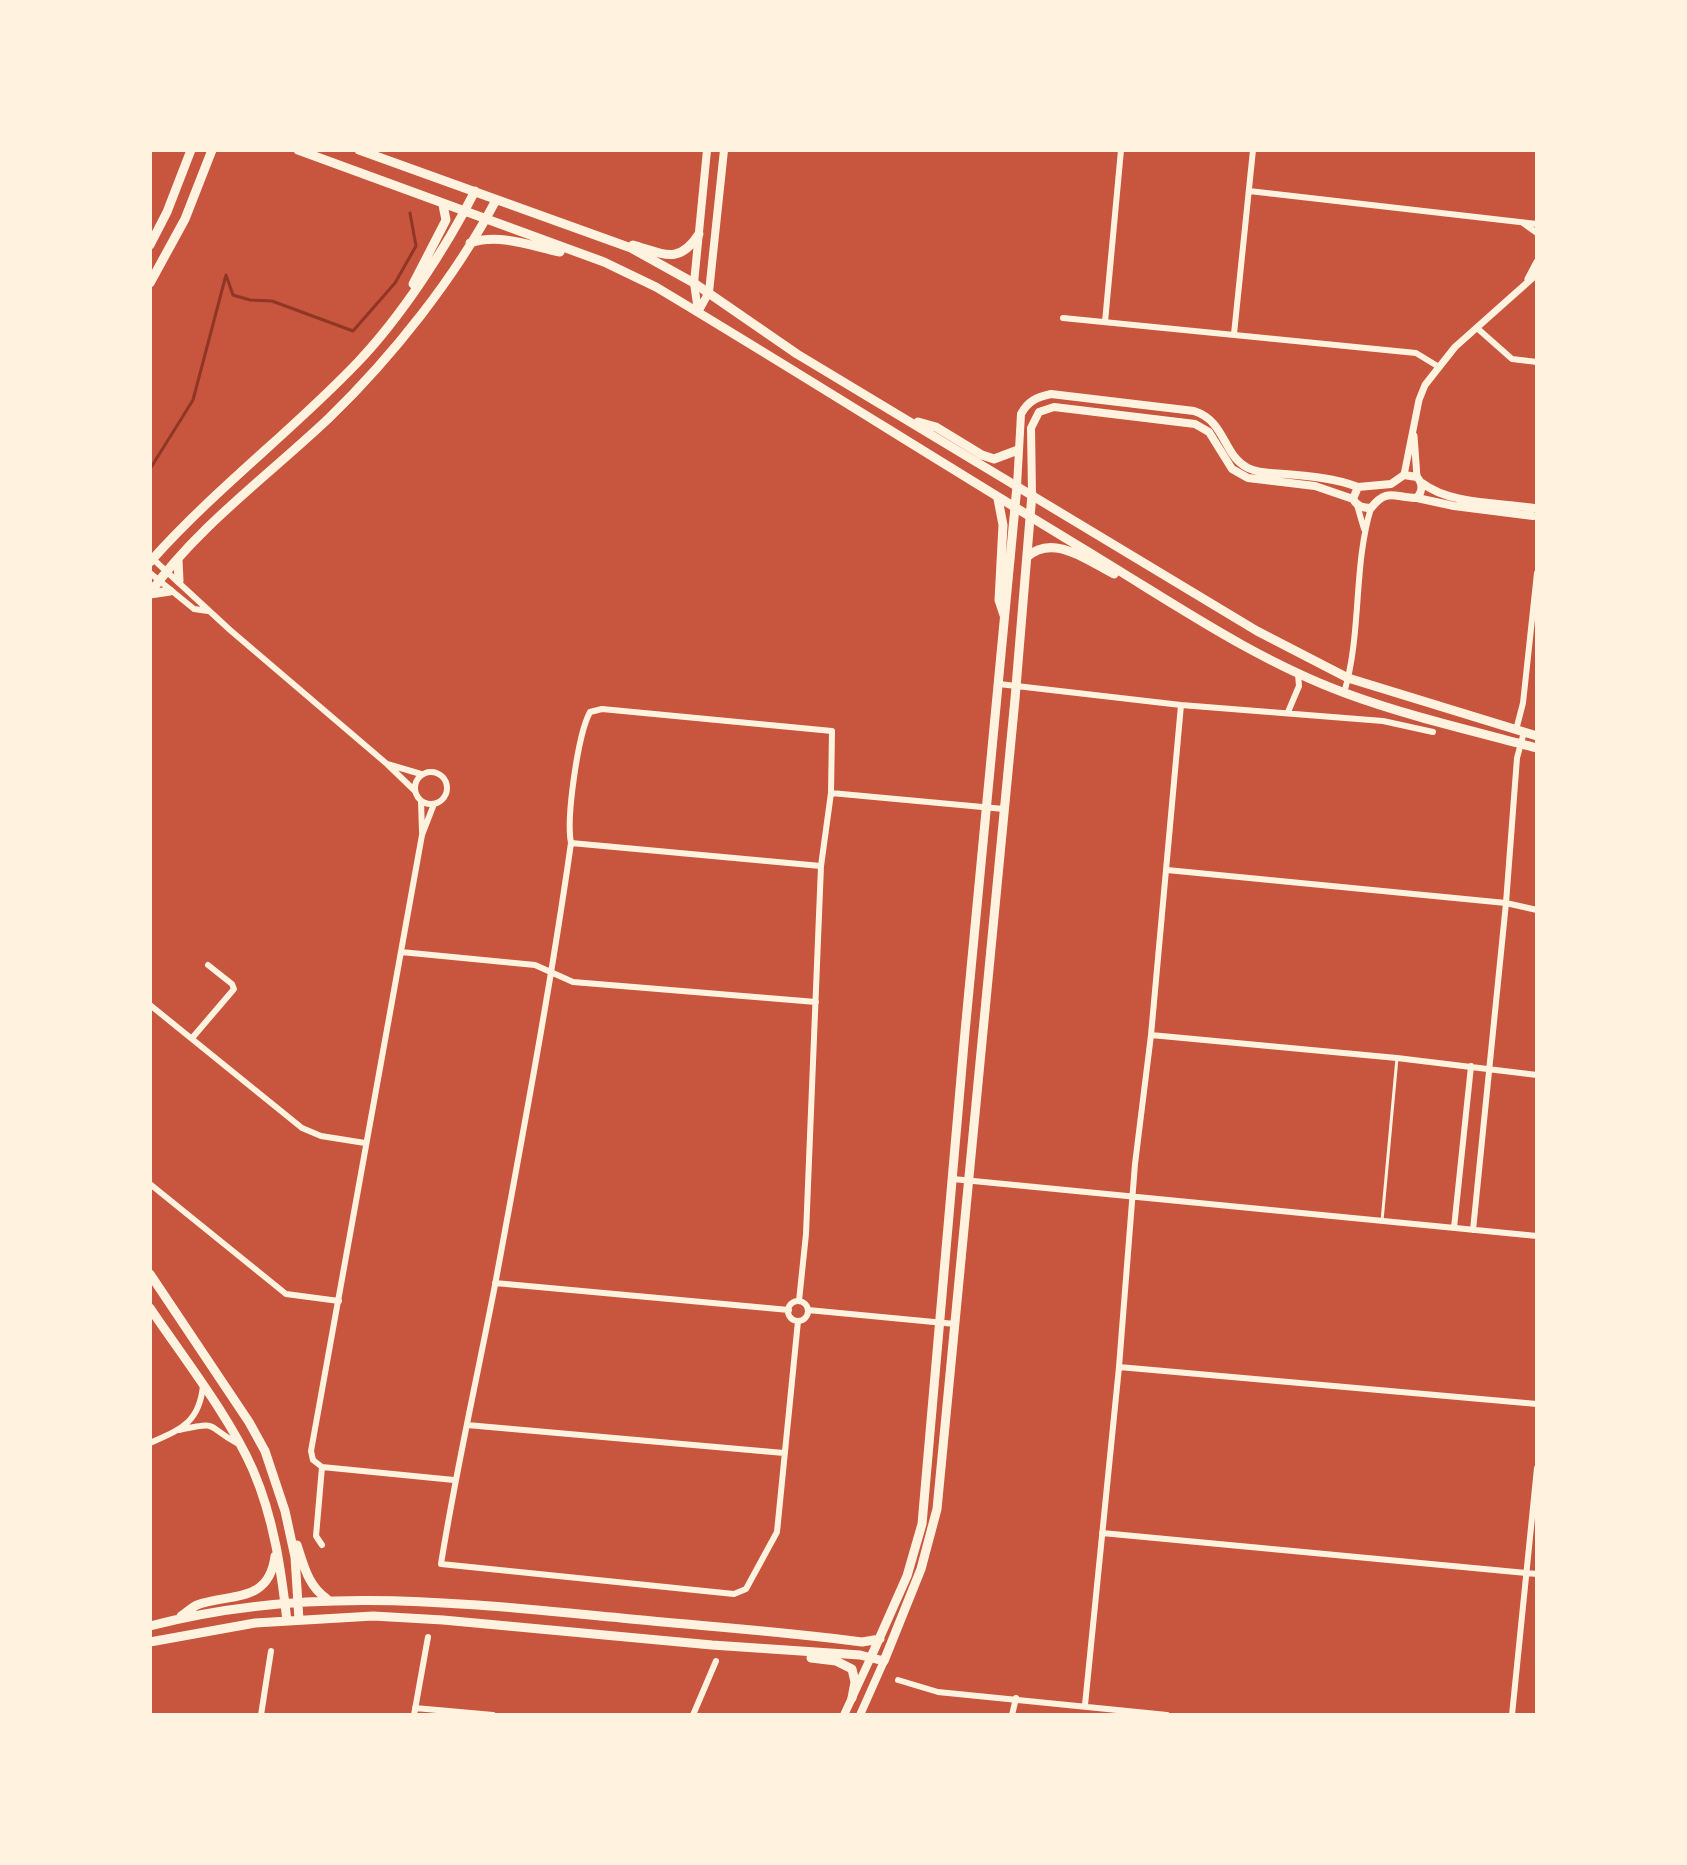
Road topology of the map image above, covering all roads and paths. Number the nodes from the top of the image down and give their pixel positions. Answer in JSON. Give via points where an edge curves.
{"nodes":[{"id":1,"x":191,"y":150,"type":"edge"},
{"id":2,"x":212,"y":150,"type":"edge"},
{"id":3,"x":298,"y":150,"type":"edge"},
{"id":4,"x":359,"y":150,"type":"edge"},
{"id":5,"x":707,"y":150,"type":"edge"},
{"id":6,"x":724,"y":150,"type":"edge"},
{"id":7,"x":1121,"y":150,"type":"edge"},
{"id":8,"x":1253,"y":150,"type":"edge"},
{"id":9,"x":475,"y":191,"type":"junction"},
{"id":10,"x":1249,"y":191,"type":"junction"},
{"id":11,"x":496,"y":200,"type":"junction"},
{"id":12,"x":443,"y":205,"type":"junction"},
{"id":13,"x":464,"y":213,"type":"junction"},
{"id":14,"x":485,"y":220,"type":"junction"},
{"id":15,"x":1520,"y":221,"type":"junction"},
{"id":16,"x":1537,"y":224,"type":"edge"},
{"id":17,"x":1537,"y":233,"type":"edge"},
{"id":18,"x":699,"y":234,"type":"junction"},
{"id":19,"x":470,"y":243,"type":"junction"},
{"id":20,"x":622,"y":244,"type":"junction"},
{"id":21,"x":150,"y":245,"type":"edge"},
{"id":22,"x":580,"y":254,"type":"junction"},
{"id":23,"x":1537,"y":262,"type":"edge"},
{"id":24,"x":1537,"y":274,"type":"edge"},
{"id":25,"x":150,"y":283,"type":"edge"},
{"id":26,"x":694,"y":283,"type":"junction"},
{"id":27,"x":1525,"y":284,"type":"junction"},
{"id":28,"x":709,"y":292,"type":"junction"},
{"id":29,"x":408,"y":298,"type":"junction"},
{"id":30,"x":698,"y":312,"type":"junction"},
{"id":31,"x":1063,"y":318,"type":"dead end"},
{"id":32,"x":1105,"y":322,"type":"junction"},
{"id":33,"x":1477,"y":328,"type":"junction"},
{"id":34,"x":1234,"y":334,"type":"junction"},
{"id":35,"x":1537,"y":362,"type":"edge"},
{"id":36,"x":1439,"y":367,"type":"junction"},
{"id":37,"x":1077,"y":397,"type":"junction"},
{"id":38,"x":1075,"y":410,"type":"junction"},
{"id":39,"x":907,"y":419,"type":"junction"},
{"id":40,"x":1414,"y":434,"type":"junction"},
{"id":41,"x":1018,"y":450,"type":"junction"},
{"id":42,"x":1404,"y":475,"type":"junction"},
{"id":43,"x":1419,"y":480,"type":"junction"},
{"id":44,"x":1017,"y":486,"type":"junction"},
{"id":45,"x":1358,"y":487,"type":"junction"},
{"id":46,"x":1032,"y":494,"type":"junction"},
{"id":47,"x":1417,"y":498,"type":"junction"},
{"id":48,"x":998,"y":499,"type":"junction"},
{"id":49,"x":1355,"y":502,"type":"junction"},
{"id":50,"x":1371,"y":508,"type":"junction"},
{"id":51,"x":1016,"y":509,"type":"junction"},
{"id":52,"x":1535,"y":513,"type":"edge"},
{"id":53,"x":1030,"y":518,"type":"junction"},
{"id":54,"x":1364,"y":529,"type":"junction"},
{"id":55,"x":1027,"y":557,"type":"junction"},
{"id":56,"x":151,"y":559,"type":"edge"},
{"id":57,"x":178,"y":560,"type":"junction"},
{"id":58,"x":167,"y":571,"type":"junction"},
{"id":59,"x":150,"y":573,"type":"edge"},
{"id":60,"x":1537,"y":573,"type":"edge"},
{"id":61,"x":159,"y":581,"type":"junction"},
{"id":62,"x":179,"y":581,"type":"junction"},
{"id":63,"x":170,"y":591,"type":"junction"},
{"id":64,"x":150,"y":594,"type":"edge"},
{"id":65,"x":1167,"y":599,"type":"junction"},
{"id":66,"x":208,"y":611,"type":"junction"},
{"id":67,"x":1005,"y":619,"type":"junction"},
{"id":68,"x":1297,"y":671,"type":"junction"},
{"id":69,"x":1348,"y":678,"type":"junction"},
{"id":70,"x":999,"y":684,"type":"junction"},
{"id":71,"x":1016,"y":686,"type":"junction"},
{"id":72,"x":1344,"y":693,"type":"junction"},
{"id":73,"x":1181,"y":705,"type":"junction"},
{"id":74,"x":1288,"y":712,"type":"junction"},
{"id":75,"x":1520,"y":731,"type":"junction"},
{"id":76,"x":1433,"y":732,"type":"dead end"},
{"id":77,"x":1537,"y":736,"type":"edge"},
{"id":78,"x":1521,"y":743,"type":"junction"},
{"id":79,"x":1537,"y":748,"type":"edge"},
{"id":80,"x":387,"y":764,"type":"junction"},
{"id":81,"x":421,"y":774,"type":"junction"},
{"id":82,"x":415,"y":791,"type":"junction"},
{"id":83,"x":831,"y":793,"type":"junction"},
{"id":84,"x":421,"y":801,"type":"junction"},
{"id":85,"x":434,"y":804,"type":"junction"},
{"id":86,"x":988,"y":808,"type":"junction"},
{"id":87,"x":1004,"y":809,"type":"junction"},
{"id":88,"x":422,"y":835,"type":"junction"},
{"id":89,"x":571,"y":843,"type":"junction"},
{"id":90,"x":821,"y":866,"type":"junction"},
{"id":91,"x":1167,"y":870,"type":"junction"},
{"id":92,"x":1506,"y":903,"type":"junction"},
{"id":93,"x":1537,"y":910,"type":"edge"},
{"id":94,"x":401,"y":952,"type":"junction"},
{"id":95,"x":208,"y":965,"type":"dead end"},
{"id":96,"x":553,"y":974,"type":"junction"},
{"id":97,"x":816,"y":1002,"type":"junction"},
{"id":98,"x":150,"y":1005,"type":"edge"},
{"id":99,"x":1151,"y":1035,"type":"junction"},
{"id":100,"x":193,"y":1037,"type":"junction"},
{"id":101,"x":1397,"y":1058,"type":"junction"},
{"id":102,"x":1471,"y":1066,"type":"junction"},
{"id":103,"x":1488,"y":1068,"type":"junction"},
{"id":104,"x":1537,"y":1075,"type":"edge"},
{"id":105,"x":365,"y":1143,"type":"junction"},
{"id":106,"x":953,"y":1179,"type":"junction"},
{"id":107,"x":968,"y":1180,"type":"junction"},
{"id":108,"x":150,"y":1184,"type":"edge"},
{"id":109,"x":1133,"y":1196,"type":"junction"},
{"id":110,"x":1382,"y":1221,"type":"junction"},
{"id":111,"x":1454,"y":1228,"type":"junction"},
{"id":112,"x":1473,"y":1230,"type":"junction"},
{"id":113,"x":1537,"y":1236,"type":"edge"},
{"id":114,"x":150,"y":1274,"type":"edge"},
{"id":115,"x":495,"y":1283,"type":"junction"},
{"id":116,"x":339,"y":1301,"type":"junction"},
{"id":117,"x":799,"y":1301,"type":"junction"},
{"id":118,"x":150,"y":1308,"type":"edge"},
{"id":119,"x":789,"y":1310,"type":"junction"},
{"id":120,"x":808,"y":1310,"type":"junction"},
{"id":121,"x":150,"y":1321,"type":"edge"},
{"id":122,"x":798,"y":1321,"type":"junction"},
{"id":123,"x":940,"y":1323,"type":"junction"},
{"id":124,"x":955,"y":1324,"type":"junction"},
{"id":125,"x":165,"y":1330,"type":"junction"},
{"id":126,"x":1119,"y":1367,"type":"junction"},
{"id":127,"x":203,"y":1386,"type":"junction"},
{"id":128,"x":1537,"y":1404,"type":"edge"},
{"id":129,"x":467,"y":1425,"type":"junction"},
{"id":130,"x":176,"y":1431,"type":"junction"},
{"id":131,"x":150,"y":1443,"type":"edge"},
{"id":132,"x":240,"y":1444,"type":"junction"},
{"id":133,"x":784,"y":1453,"type":"junction"},
{"id":134,"x":322,"y":1467,"type":"junction"},
{"id":135,"x":1537,"y":1468,"type":"edge"},
{"id":136,"x":454,"y":1480,"type":"junction"},
{"id":137,"x":285,"y":1511,"type":"junction"},
{"id":138,"x":1102,"y":1533,"type":"junction"},
{"id":139,"x":277,"y":1545,"type":"junction"},
{"id":140,"x":322,"y":1545,"type":"dead end"},
{"id":141,"x":1527,"y":1573,"type":"junction"},
{"id":142,"x":1537,"y":1574,"type":"edge"},
{"id":143,"x":327,"y":1599,"type":"junction"},
{"id":144,"x":297,"y":1601,"type":"junction"},
{"id":145,"x":284,"y":1602,"type":"junction"},
{"id":146,"x":176,"y":1619,"type":"junction"},
{"id":147,"x":299,"y":1620,"type":"junction"},
{"id":148,"x":287,"y":1621,"type":"junction"},
{"id":149,"x":150,"y":1626,"type":"edge"},
{"id":150,"x":428,"y":1637,"type":"dead end"},
{"id":151,"x":878,"y":1639,"type":"junction"},
{"id":152,"x":150,"y":1642,"type":"edge"},
{"id":153,"x":891,"y":1643,"type":"junction"},
{"id":154,"x":781,"y":1650,"type":"junction"},
{"id":155,"x":271,"y":1651,"type":"dead end"},
{"id":156,"x":871,"y":1657,"type":"junction"},
{"id":157,"x":716,"y":1661,"type":"dead end"},
{"id":158,"x":884,"y":1661,"type":"junction"},
{"id":159,"x":898,"y":1680,"type":"dead end"},
{"id":160,"x":852,"y":1698,"type":"junction"},
{"id":161,"x":1016,"y":1698,"type":"junction"},
{"id":162,"x":1085,"y":1705,"type":"junction"},
{"id":163,"x":415,"y":1711,"type":"edge"},
{"id":164,"x":261,"y":1715,"type":"edge"},
{"id":165,"x":493,"y":1715,"type":"edge"},
{"id":166,"x":693,"y":1715,"type":"edge"},
{"id":167,"x":844,"y":1715,"type":"edge"},
{"id":168,"x":860,"y":1715,"type":"edge"},
{"id":169,"x":1012,"y":1715,"type":"edge"},
{"id":170,"x":1167,"y":1715,"type":"edge"},
{"id":171,"x":1512,"y":1715,"type":"edge"}],
"edges":[{"from":1,"to":21,"type":"main road"},
{"from":2,"to":25,"type":"main road","via":[[185,219]]},
{"from":3,"to":12,"type":"main road"},
{"from":4,"to":9,"type":"main road"},
{"from":5,"to":18,"type":"main road"},
{"from":6,"to":28,"type":"main road"},
{"from":7,"to":32,"type":"street"},
{"from":8,"to":10,"type":"street"},
{"from":9,"to":11,"type":"main road"},
{"from":9,"to":13,"type":"main road"},
{"from":10,"to":15,"type":"street"},
{"from":10,"to":34,"type":"street"},
{"from":11,"to":14,"type":"main road"},
{"from":11,"to":20,"type":"main road"},
{"from":12,"to":13,"type":"main road"},
{"from":12,"to":29,"type":"main road","via":[[446,220]]},
{"from":13,"to":14,"type":"main road"},
{"from":13,"to":29,"type":"main road"},
{"from":14,"to":19,"type":"main road"},
{"from":14,"to":22,"type":"main road"},
{"from":15,"to":16,"type":"street"},
{"from":15,"to":17,"type":"street"},
{"from":18,"to":20,"type":"main road","via":[[678,255]]},
{"from":18,"to":26,"type":"main road"},
{"from":19,"to":22,"type":"main road","via":[[515,241]]},
{"from":19,"to":57,"type":"main road","via":[[384,360]]},
{"from":20,"to":26,"type":"main road"},
{"from":22,"to":30,"type":"main road"},
{"from":23,"to":27,"type":"street"},
{"from":24,"to":27,"type":"street"},
{"from":26,"to":28,"type":"main road"},
{"from":26,"to":30,"type":"main road"},
{"from":27,"to":33,"type":"street"},
{"from":28,"to":30,"type":"main road"},
{"from":28,"to":39,"type":"main road","via":[[797,354]]},
{"from":29,"to":56,"type":"main road","via":[[357,363]]},
{"from":30,"to":48,"type":"main road"},
{"from":31,"to":32,"type":"street"},
{"from":32,"to":34,"type":"street"},
{"from":33,"to":35,"type":"street","via":[[1512,359]]},
{"from":33,"to":36,"type":"street"},
{"from":34,"to":36,"type":"street","via":[[1416,353]]},
{"from":36,"to":40,"type":"street","via":[[1419,400]]},
{"from":37,"to":38,"type":"main road"},
{"from":37,"to":41,"type":"main road","via":[[1051,394],[1026,405]]},
{"from":37,"to":45,"type":"main road","via":[[1203,414],[1250,470]]},
{"from":38,"to":46,"type":"main road","via":[[1054,407],[1033,418]]},
{"from":38,"to":49,"type":"main road","via":[[1195,424],[1209,432],[1232,469],[1248,478],[1315,486]]},
{"from":39,"to":41,"type":"main road","via":[[936,427],[994,459]]},
{"from":39,"to":44,"type":"main road"},
{"from":40,"to":42,"type":"street"},
{"from":40,"to":43,"type":"street"},
{"from":41,"to":44,"type":"main road"},
{"from":42,"to":43,"type":"main road"},
{"from":42,"to":45,"type":"main road","via":[[1391,484]]},
{"from":43,"to":47,"type":"main road","via":[[1422,490]]},
{"from":43,"to":52,"type":"main road","via":[[1450,497]]},
{"from":44,"to":46,"type":"main road"},
{"from":44,"to":51,"type":"main road"},
{"from":45,"to":49,"type":"main road"},
{"from":46,"to":53,"type":"main road"},
{"from":46,"to":69,"type":"main road","via":[[1228,615]]},
{"from":47,"to":50,"type":"main road","via":[[1388,494]]},
{"from":47,"to":52,"type":"main road"},
{"from":48,"to":51,"type":"main road"},
{"from":48,"to":67,"type":"main road","via":[[1003,525],[999,600]]},
{"from":49,"to":50,"type":"main road"},
{"from":49,"to":54,"type":"street"},
{"from":50,"to":54,"type":"street"},
{"from":51,"to":53,"type":"main road"},
{"from":51,"to":67,"type":"main road"},
{"from":53,"to":55,"type":"main road"},
{"from":53,"to":65,"type":"main road"},
{"from":54,"to":69,"type":"street"},
{"from":55,"to":65,"type":"main road","via":[[1051,546],[1061,548]]},
{"from":55,"to":71,"type":"main road"},
{"from":56,"to":58,"type":"street"},
{"from":57,"to":58,"type":"main road"},
{"from":57,"to":62,"type":"main road"},
{"from":58,"to":61,"type":"main road"},
{"from":58,"to":62,"type":"street"},
{"from":59,"to":61,"type":"street"},
{"from":60,"to":75,"type":"street"},
{"from":61,"to":63,"type":"street"},
{"from":61,"to":64,"type":"main road"},
{"from":62,"to":66,"type":"street"},
{"from":63,"to":64,"type":"main road"},
{"from":63,"to":66,"type":"street","via":[[194,609]]},
{"from":65,"to":68,"type":"main road"},
{"from":66,"to":80,"type":"street"},
{"from":67,"to":70,"type":"main road"},
{"from":68,"to":72,"type":"main road"},
{"from":68,"to":74,"type":"street","via":[[1299,686]]},
{"from":69,"to":72,"type":"street"},
{"from":69,"to":75,"type":"main road"},
{"from":70,"to":71,"type":"street"},
{"from":70,"to":86,"type":"main road"},
{"from":71,"to":73,"type":"street"},
{"from":71,"to":87,"type":"main road"},
{"from":72,"to":78,"type":"main road"},
{"from":73,"to":74,"type":"street"},
{"from":73,"to":91,"type":"street"},
{"from":74,"to":76,"type":"street","via":[[1383,721]]},
{"from":75,"to":77,"type":"main road"},
{"from":75,"to":78,"type":"street"},
{"from":78,"to":79,"type":"main road"},
{"from":78,"to":92,"type":"street"},
{"from":80,"to":81,"type":"street"},
{"from":80,"to":82,"type":"street"},
{"from":81,"to":82,"type":"street"},
{"from":81,"to":85,"type":"street","via":[[436,772],[447,783],[446,794]]},
{"from":82,"to":84,"type":"street"},
{"from":83,"to":86,"type":"street"},
{"from":83,"to":89,"type":"street","via":[[832,731],[602,709],[590,712],[585,721]]},
{"from":83,"to":90,"type":"street"},
{"from":84,"to":85,"type":"street"},
{"from":84,"to":88,"type":"street"},
{"from":85,"to":88,"type":"street"},
{"from":86,"to":87,"type":"street"},
{"from":86,"to":106,"type":"main road"},
{"from":87,"to":107,"type":"main road"},
{"from":88,"to":94,"type":"street"},
{"from":89,"to":90,"type":"street"},
{"from":89,"to":96,"type":"street"},
{"from":90,"to":97,"type":"street"},
{"from":91,"to":92,"type":"street"},
{"from":91,"to":99,"type":"street"},
{"from":92,"to":93,"type":"street"},
{"from":92,"to":103,"type":"street"},
{"from":94,"to":96,"type":"street","via":[[535,965]]},
{"from":94,"to":105,"type":"street"},
{"from":95,"to":100,"type":"street","via":[[234,989]]},
{"from":96,"to":97,"type":"street","via":[[573,982]]},
{"from":96,"to":115,"type":"street"},
{"from":97,"to":117,"type":"street"},
{"from":98,"to":100,"type":"street"},
{"from":99,"to":101,"type":"street"},
{"from":99,"to":109,"type":"street"},
{"from":100,"to":105,"type":"street","via":[[302,1128]]},
{"from":101,"to":102,"type":"street"},
{"from":101,"to":110,"type":"lane"},
{"from":102,"to":103,"type":"street"},
{"from":102,"to":111,"type":"street"},
{"from":103,"to":104,"type":"street"},
{"from":103,"to":112,"type":"street"},
{"from":105,"to":116,"type":"street"},
{"from":106,"to":107,"type":"street"},
{"from":106,"to":123,"type":"main road"},
{"from":107,"to":109,"type":"street"},
{"from":107,"to":124,"type":"main road"},
{"from":108,"to":116,"type":"street","via":[[286,1294]]},
{"from":109,"to":110,"type":"street"},
{"from":109,"to":126,"type":"street"},
{"from":110,"to":111,"type":"street"},
{"from":111,"to":112,"type":"street"},
{"from":112,"to":113,"type":"street"},
{"from":114,"to":137,"type":"main road","via":[[249,1422]]},
{"from":115,"to":119,"type":"street"},
{"from":115,"to":129,"type":"street"},
{"from":116,"to":134,"type":"street","via":[[311,1451]]},
{"from":117,"to":119,"type":"street"},
{"from":117,"to":120,"type":"street"},
{"from":118,"to":125,"type":"main road"},
{"from":119,"to":122,"type":"street"},
{"from":120,"to":122,"type":"street"},
{"from":120,"to":123,"type":"street"},
{"from":121,"to":125,"type":"main road"},
{"from":122,"to":133,"type":"street"},
{"from":123,"to":124,"type":"street"},
{"from":123,"to":151,"type":"main road","via":[[920,1533]]},
{"from":124,"to":153,"type":"main road","via":[[935,1522]]},
{"from":125,"to":127,"type":"main road"},
{"from":126,"to":128,"type":"street"},
{"from":126,"to":138,"type":"street"},
{"from":127,"to":130,"type":"street","via":[[201,1405]]},
{"from":127,"to":132,"type":"main road"},
{"from":129,"to":133,"type":"street"},
{"from":129,"to":136,"type":"street"},
{"from":130,"to":131,"type":"street"},
{"from":130,"to":132,"type":"street","via":[[209,1424]]},
{"from":132,"to":139,"type":"main road"},
{"from":133,"to":136,"type":"street","via":[[777,1532],[746,1589],[734,1594],[441,1564]]},
{"from":134,"to":136,"type":"street"},
{"from":134,"to":140,"type":"street","via":[[316,1536]]},
{"from":135,"to":141,"type":"street"},
{"from":137,"to":143,"type":"main road","via":[[310,1583]]},
{"from":137,"to":144,"type":"main road"},
{"from":138,"to":141,"type":"street"},
{"from":138,"to":162,"type":"street"},
{"from":139,"to":145,"type":"main road"},
{"from":139,"to":146,"type":"main road","via":[[263,1585],[237,1598],[196,1606]]},
{"from":141,"to":142,"type":"street"},
{"from":141,"to":171,"type":"street"},
{"from":143,"to":144,"type":"main road"},
{"from":143,"to":151,"type":"main road","via":[[424,1600],[862,1642]]},
{"from":144,"to":145,"type":"main road"},
{"from":144,"to":147,"type":"main road"},
{"from":145,"to":146,"type":"main road"},
{"from":145,"to":148,"type":"main road"},
{"from":146,"to":149,"type":"main road"},
{"from":147,"to":148,"type":"main road"},
{"from":147,"to":154,"type":"main road","via":[[411,1617]]},
{"from":148,"to":152,"type":"main road"},
{"from":150,"to":163,"type":"street"},
{"from":151,"to":153,"type":"main road"},
{"from":151,"to":156,"type":"main road"},
{"from":153,"to":158,"type":"main road"},
{"from":154,"to":156,"type":"main road"},
{"from":154,"to":160,"type":"main road","via":[[852,1669]]},
{"from":155,"to":164,"type":"street"},
{"from":156,"to":158,"type":"main road"},
{"from":156,"to":160,"type":"main road"},
{"from":157,"to":166,"type":"street"},
{"from":158,"to":168,"type":"main road"},
{"from":159,"to":161,"type":"street","via":[[938,1692]]},
{"from":160,"to":167,"type":"main road"},
{"from":161,"to":162,"type":"street"},
{"from":161,"to":169,"type":"street"},
{"from":162,"to":170,"type":"street"},
{"from":163,"to":165,"type":"street"}]}
